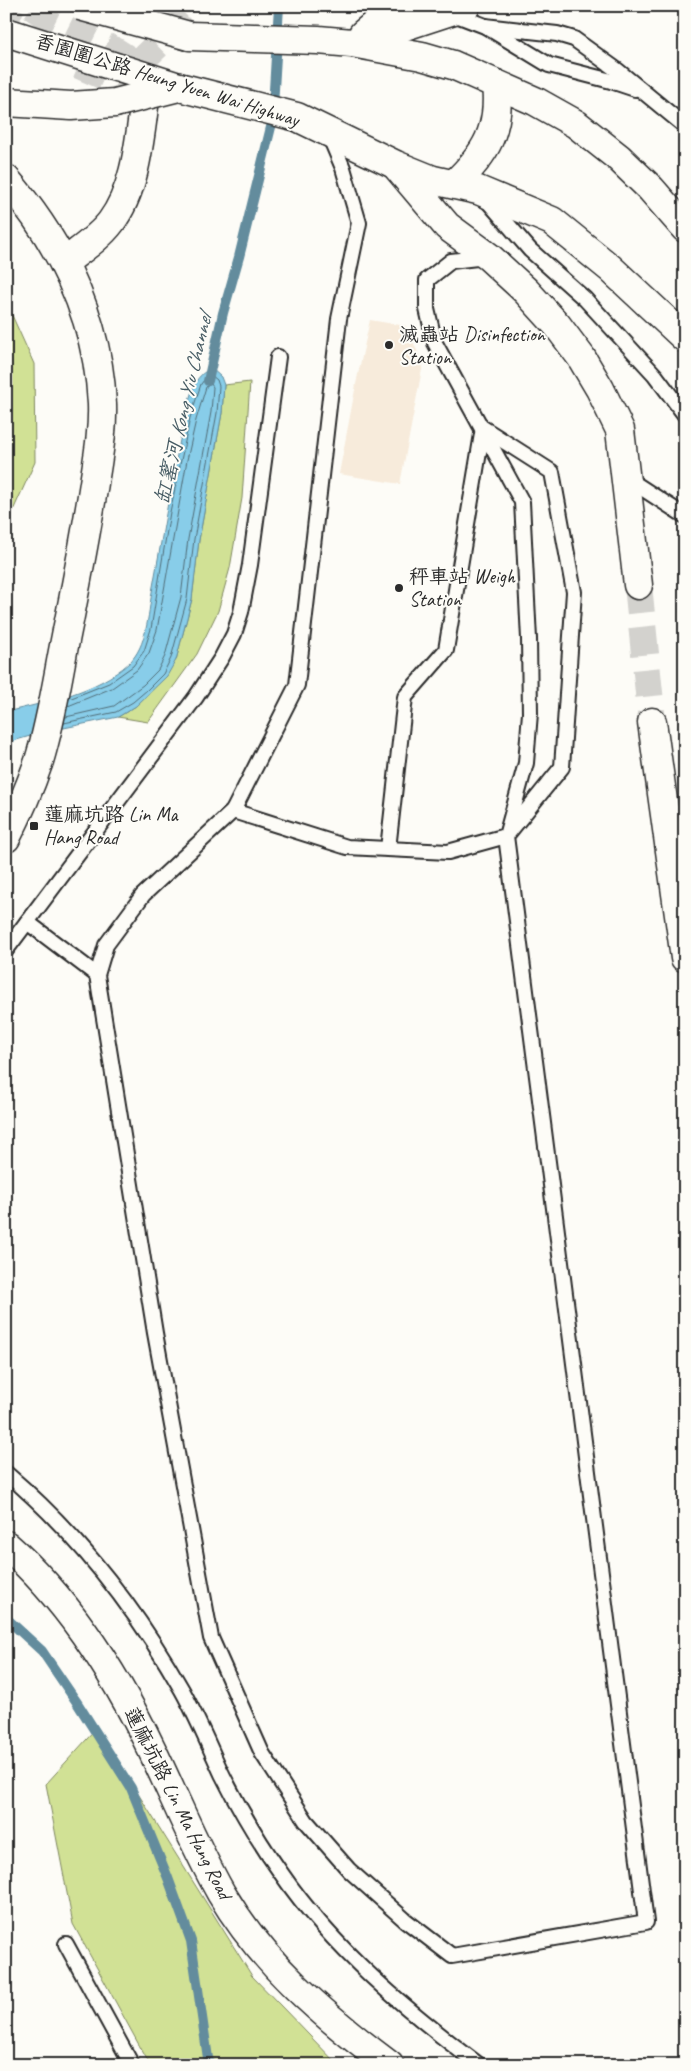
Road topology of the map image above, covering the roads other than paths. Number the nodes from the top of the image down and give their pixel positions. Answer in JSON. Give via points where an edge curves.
{"nodes":[{"id":1,"x":80,"y":6,"type":"edge"},
{"id":2,"x":148,"y":6,"type":"edge"},
{"id":3,"x":397,"y":6,"type":"edge"},
{"id":4,"x":457,"y":10,"type":"edge"},
{"id":5,"x":486,"y":26,"type":"junction"},
{"id":6,"x":6,"y":32,"type":"edge"},
{"id":7,"x":189,"y":36,"type":"junction"},
{"id":8,"x":352,"y":43,"type":"junction"},
{"id":9,"x":496,"y":84,"type":"junction"},
{"id":10,"x":179,"y":88,"type":"junction"},
{"id":11,"x":645,"y":93,"type":"junction"},
{"id":12,"x":6,"y":102,"type":"edge"},
{"id":13,"x":144,"y":107,"type":"tunnel mouth"},
{"id":14,"x":685,"y":126,"type":"edge"},
{"id":15,"x":327,"y":130,"type":"junction"},
{"id":16,"x":396,"y":165,"type":"junction"},
{"id":17,"x":6,"y":179,"type":"edge"},
{"id":18,"x":466,"y":187,"type":"junction"},
{"id":19,"x":685,"y":228,"type":"edge"},
{"id":20,"x":489,"y":257,"type":"junction"},
{"id":21,"x":64,"y":263,"type":"junction"},
{"id":22,"x":685,"y":338,"type":"edge"},
{"id":23,"x":278,"y":357,"type":"dead end"},
{"id":24,"x":685,"y":415,"type":"edge"},
{"id":25,"x":483,"y":428,"type":"junction"},
{"id":26,"x":625,"y":477,"type":"junction"},
{"id":27,"x":685,"y":516,"type":"edge"},
{"id":28,"x":638,"y":586,"type":"tunnel mouth"},
{"id":29,"x":652,"y":722,"type":"tunnel mouth"},
{"id":30,"x":232,"y":810,"type":"junction"},
{"id":31,"x":506,"y":836,"type":"junction"},
{"id":32,"x":6,"y":838,"type":"edge"},
{"id":33,"x":388,"y":849,"type":"junction"},
{"id":34,"x":27,"y":922,"type":"junction"},
{"id":35,"x":6,"y":950,"type":"edge"},
{"id":36,"x":685,"y":958,"type":"edge"},
{"id":37,"x":97,"y":975,"type":"junction"},
{"id":38,"x":6,"y":1473,"type":"edge"},
{"id":39,"x":6,"y":1545,"type":"edge"},
{"id":40,"x":66,"y":1944,"type":"dead end"},
{"id":41,"x":132,"y":2065,"type":"edge"},
{"id":42,"x":389,"y":2065,"type":"edge"},
{"id":43,"x":479,"y":2065,"type":"edge"}],
"edges":[{"from":1,"to":7,"type":"main road","bridge":true},
{"from":2,"to":7,"type":"main road"},
{"from":3,"to":8,"type":"main road"},
{"from":4,"to":5,"type":"lane"},
{"from":4,"to":8,"type":"main road"},
{"from":5,"to":11,"type":"lane","via":[[549,65]]},
{"from":5,"to":11,"type":"lane","via":[[574,39]]},
{"from":6,"to":10,"type":"main road","name":"香園圍公路 Heung Yuen Wai Highway","bridge":true},
{"from":7,"to":8,"type":"main road"},
{"from":8,"to":9,"type":"main road","via":[[454,65]]},
{"from":9,"to":18,"type":"main road","via":[[498,101],[491,134]]},
{"from":9,"to":19,"type":"main road","via":[[576,124],[619,158]]},
{"from":10,"to":12,"type":"main road","bridge":true,"via":[[115,103],[71,106]]},
{"from":10,"to":15,"type":"main road","name":"香園圍公路 Heung Yuen Wai Highway","via":[[297,117]]},
{"from":11,"to":14,"type":"lane"},
{"from":13,"to":21,"type":"main road","via":[[134,169],[116,213],[94,239]]},
{"from":15,"to":16,"type":"main road","name":"香園圍公路 Heung Yuen Wai Highway"},
{"from":15,"to":30,"type":"lane","via":[[343,168],[359,223],[339,319],[297,685]]},
{"from":16,"to":18,"type":"main road","name":"香園圍公路 Heung Yuen Wai Highway","via":[[433,180]]},
{"from":16,"to":20,"type":"main road","via":[[447,226]]},
{"from":17,"to":21,"type":"main road","via":[[47,232]]},
{"from":18,"to":22,"type":"main road","name":"香園圍公路 Heung Yuen Wai Highway","via":[[552,221],[610,268]]},
{"from":18,"to":24,"type":"lane","via":[[585,299],[655,375]]},
{"from":20,"to":25,"type":"lane","via":[[451,261],[427,280],[426,309],[435,343]]},
{"from":20,"to":26,"type":"main road","via":[[526,291],[581,357],[620,430]]},
{"from":21,"to":32,"type":"main road","via":[[76,288],[94,346],[102,404],[101,430],[89,516],[39,760]]},
{"from":23,"to":34,"type":"lane","via":[[249,573],[234,634],[196,697]]},
{"from":25,"to":31,"type":"lane","via":[[522,502],[530,713],[526,763]]},
{"from":25,"to":31,"type":"lane","via":[[552,472],[574,592],[562,767]]},
{"from":25,"to":33,"type":"lane","via":[[446,650],[405,697]]},
{"from":26,"to":27,"type":"lane"},
{"from":26,"to":28,"type":"main road"},
{"from":29,"to":36,"type":"main road"},
{"from":30,"to":33,"type":"lane","via":[[347,847]]},
{"from":30,"to":37,"type":"lane","via":[[143,895],[106,945]]},
{"from":31,"to":33,"type":"lane","via":[[448,852]]},
{"from":31,"to":37,"type":"lane","via":[[646,1922],[452,1956],[349,1870],[306,1821],[262,1753],[211,1638],[155,1333]]},
{"from":34,"to":35,"type":"lane"},
{"from":34,"to":37,"type":"lane"},
{"from":38,"to":43,"type":"lane","via":[[73,1538],[147,1632],[182,1691],[261,1843],[306,1907],[341,1947],[391,1995]]},
{"from":39,"to":42,"type":"main road","name":"蓮麻坑路 Lin Ma Hang Road","via":[[61,1603],[102,1659],[138,1722],[202,1857],[245,1929],[293,1985],[345,2032]]},
{"from":40,"to":41,"type":"lane"}]}
